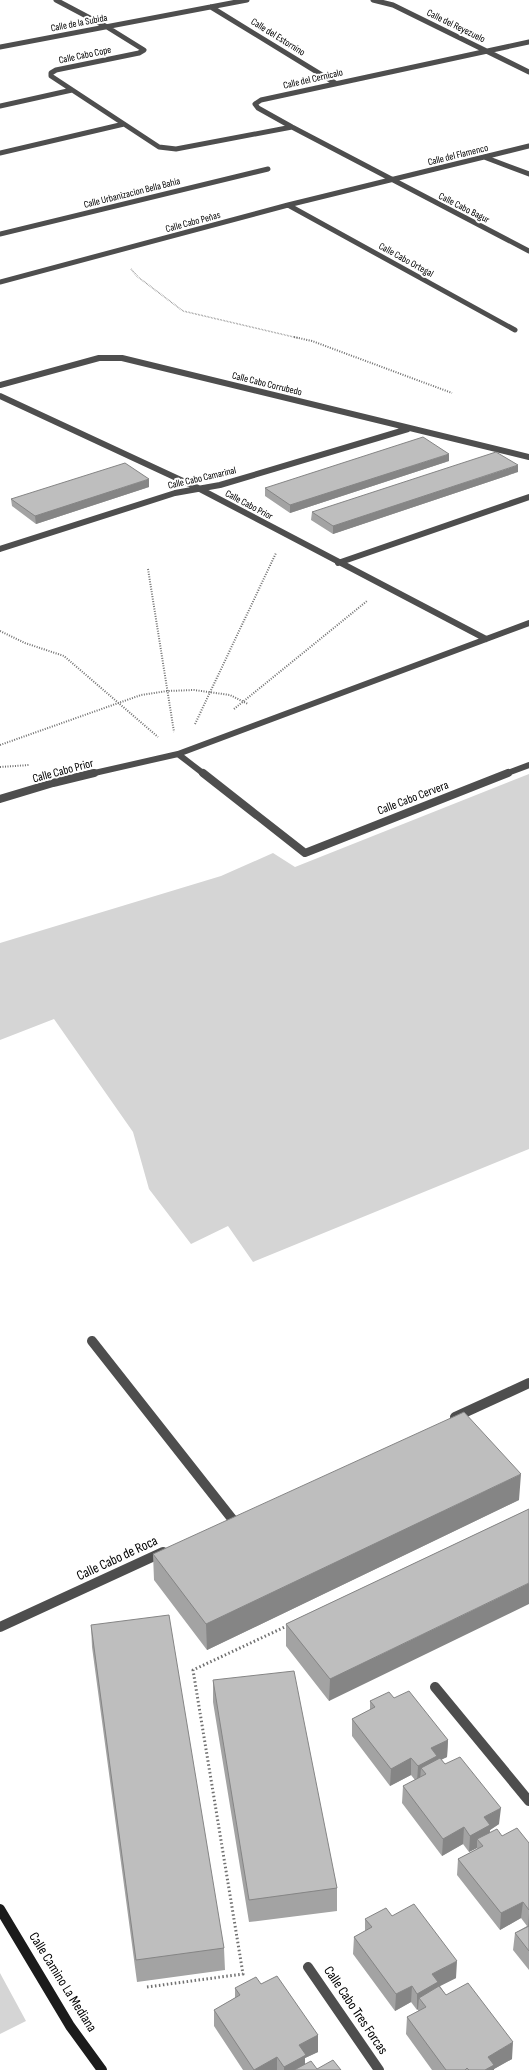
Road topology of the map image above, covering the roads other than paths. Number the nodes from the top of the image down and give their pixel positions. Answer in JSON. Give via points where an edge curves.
{"nodes":[{"id":1,"x":56,"y":0,"type":"edge"},
{"id":2,"x":248,"y":0,"type":"edge"},
{"id":3,"x":373,"y":0,"type":"edge"},
{"id":4,"x":211,"y":7,"type":"junction"},
{"id":5,"x":107,"y":26,"type":"junction"},
{"id":6,"x":529,"y":42,"type":"edge"},
{"id":7,"x":0,"y":47,"type":"edge"},
{"id":8,"x":487,"y":51,"type":"junction"},
{"id":9,"x":529,"y":72,"type":"edge"},
{"id":10,"x":335,"y":83,"type":"junction"},
{"id":11,"x":72,"y":90,"type":"junction"},
{"id":12,"x":0,"y":106,"type":"edge"},
{"id":13,"x":124,"y":124,"type":"junction"},
{"id":14,"x":292,"y":127,"type":"junction"},
{"id":15,"x":529,"y":146,"type":"edge"},
{"id":16,"x":0,"y":153,"type":"edge"},
{"id":17,"x":484,"y":157,"type":"junction"},
{"id":18,"x":268,"y":169,"type":"dead end"},
{"id":19,"x":529,"y":174,"type":"edge"},
{"id":20,"x":391,"y":181,"type":"junction"},
{"id":21,"x":288,"y":206,"type":"junction"},
{"id":22,"x":0,"y":234,"type":"edge"},
{"id":23,"x":529,"y":251,"type":"edge"},
{"id":24,"x":0,"y":282,"type":"edge"},
{"id":25,"x":515,"y":330,"type":"dead end"},
{"id":26,"x":0,"y":385,"type":"edge"},
{"id":27,"x":0,"y":396,"type":"edge"},
{"id":28,"x":408,"y":428,"type":"junction"},
{"id":29,"x":529,"y":457,"type":"edge"},
{"id":30,"x":198,"y":488,"type":"junction"},
{"id":31,"x":529,"y":497,"type":"edge"},
{"id":32,"x":0,"y":549,"type":"edge"},
{"id":33,"x":338,"y":563,"type":"junction"},
{"id":34,"x":529,"y":622,"type":"edge"},
{"id":35,"x":486,"y":639,"type":"junction"},
{"id":36,"x":178,"y":754,"type":"junction"},
{"id":37,"x":529,"y":765,"type":"edge"},
{"id":38,"x":0,"y":799,"type":"edge"},
{"id":39,"x":92,"y":1341,"type":"dead end"},
{"id":40,"x":529,"y":1383,"type":"edge"},
{"id":41,"x":442,"y":1423,"type":"edge"},
{"id":42,"x":233,"y":1520,"type":"edge"},
{"id":43,"x":169,"y":1549,"type":"edge"},
{"id":44,"x":0,"y":1627,"type":"edge"},
{"id":45,"x":435,"y":1687,"type":"dead end"},
{"id":46,"x":529,"y":1801,"type":"edge"},
{"id":47,"x":0,"y":1909,"type":"edge"},
{"id":48,"x":308,"y":1967,"type":"dead end"},
{"id":49,"x":102,"y":2070,"type":"edge"},
{"id":50,"x":379,"y":2070,"type":"edge"}],
"edges":[{"from":1,"to":5,"type":"street"},
{"from":2,"to":4,"type":"street","name":"Calle de la Subida"},
{"from":3,"to":8,"type":"street","name":"Calle del Reyezuelo","via":[[392,5]]},
{"from":4,"to":5,"type":"street","name":"Calle de la Subida"},
{"from":4,"to":10,"type":"street","name":"Calle del Estornino"},
{"from":5,"to":7,"type":"street","name":"Calle de la Subida"},
{"from":5,"to":11,"type":"street","name":"Calle Cabo Cope","via":[[144,50],[51,73],[51,76]]},
{"from":6,"to":8,"type":"street","name":"Calle del Cernicalo"},
{"from":8,"to":9,"type":"street","name":"Calle del Reyezuelo"},
{"from":8,"to":10,"type":"street","name":"Calle del Cernicalo"},
{"from":10,"to":14,"type":"street","name":"Calle del Cernicalo","via":[[260,100],[255,104]]},
{"from":11,"to":12,"type":"street"},
{"from":11,"to":13,"type":"street","name":"Calle Cabo Cope"},
{"from":13,"to":14,"type":"street","name":"Calle Cabo Cope","via":[[166,149]]},
{"from":13,"to":16,"type":"street"},
{"from":14,"to":20,"type":"street","name":"Calle del Cernicalo"},
{"from":15,"to":17,"type":"street","name":"Calle del Flamenco"},
{"from":17,"to":19,"type":"street"},
{"from":17,"to":20,"type":"street","name":"Calle del Flamenco"},
{"from":18,"to":22,"type":"street","name":"Calle Urbanizacion Bella Bahia"},
{"from":20,"to":21,"type":"street","name":"Calle Cabo Peñas"},
{"from":20,"to":23,"type":"street","name":"Calle Cabo Bagur"},
{"from":21,"to":24,"type":"street","name":"Calle Cabo Peñas"},
{"from":21,"to":25,"type":"street","name":"Calle Cabo Ortegal"},
{"from":26,"to":28,"type":"street","name":"Calle Cabo Corrubedo","via":[[99,358],[122,358]]},
{"from":27,"to":30,"type":"street","name":"Calle Cabo Prior"},
{"from":28,"to":29,"type":"street","name":"Calle Cabo Corrubedo"},
{"from":28,"to":30,"type":"street","name":"Calle Cabo Camarinal","via":[[220,485]]},
{"from":30,"to":32,"type":"street","name":"Calle Cabo Camarinal"},
{"from":30,"to":33,"type":"street","name":"Calle Cabo Prior"},
{"from":31,"to":33,"type":"street"},
{"from":33,"to":35,"type":"street","name":"Calle Cabo Prior"},
{"from":34,"to":35,"type":"street","name":"Calle Cabo Prior"},
{"from":35,"to":36,"type":"street","name":"Calle Cabo Prior"},
{"from":36,"to":37,"type":"street","name":"Calle Cabo Cervera","via":[[305,853]]},
{"from":36,"to":38,"type":"street","name":"Calle Cabo Prior","via":[[54,783]]},
{"from":39,"to":42,"type":"street"},
{"from":40,"to":41,"type":"street"},
{"from":43,"to":44,"type":"street","name":"Calle Cabo de Roca"},
{"from":45,"to":46,"type":"street"},
{"from":47,"to":49,"type":"street","name":"Calle Camino La Mediana","via":[[70,2026]]},
{"from":48,"to":50,"type":"street","name":"Calle Cabo Tres Forcas"}]}
